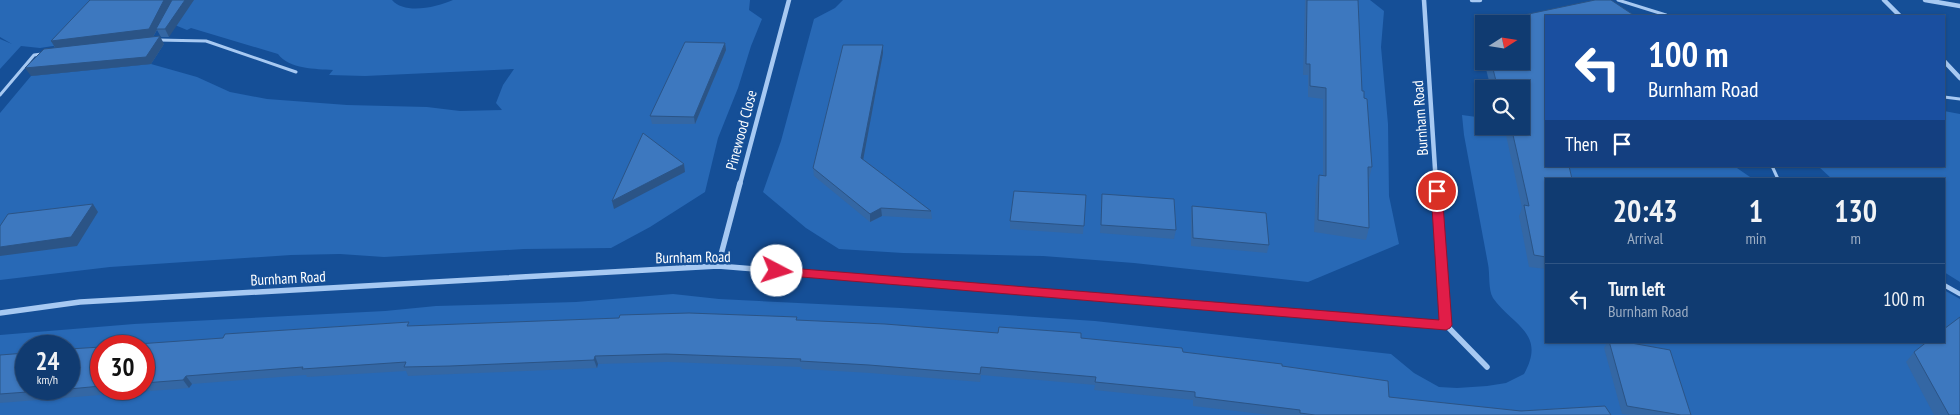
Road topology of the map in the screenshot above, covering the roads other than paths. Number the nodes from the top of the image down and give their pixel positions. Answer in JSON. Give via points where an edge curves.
{"nodes":[{"id":1,"x":789,"y":0,"type":"edge"},
{"id":2,"x":1424,"y":0,"type":"edge"},
{"id":3,"x":1472,"y":0,"type":"edge"},
{"id":4,"x":1480,"y":0,"type":"edge"},
{"id":5,"x":1618,"y":0,"type":"edge"},
{"id":6,"x":1884,"y":0,"type":"edge"},
{"id":7,"x":1925,"y":0,"type":"edge"},
{"id":8,"x":1960,"y":6,"type":"edge"},
{"id":9,"x":1666,"y":15,"type":"dead end"},
{"id":10,"x":1899,"y":15,"type":"edge"},
{"id":11,"x":159,"y":32,"type":"edge"},
{"id":12,"x":43,"y":54,"type":"edge"},
{"id":13,"x":1945,"y":62,"type":"edge"},
{"id":14,"x":296,"y":72,"type":"dead end"},
{"id":15,"x":1960,"y":78,"type":"edge"},
{"id":16,"x":0,"y":96,"type":"edge"},
{"id":17,"x":1945,"y":97,"type":"edge"},
{"id":18,"x":1960,"y":99,"type":"edge"},
{"id":19,"x":718,"y":266,"type":"junction"},
{"id":20,"x":1945,"y":286,"type":"edge"},
{"id":21,"x":1960,"y":294,"type":"edge"},
{"id":22,"x":0,"y":313,"type":"edge"},
{"id":23,"x":1446,"y":325,"type":"junction"},
{"id":24,"x":1487,"y":367,"type":"dead end"}],
"edges":[{"from":1,"to":19,"type":"street","name":"Pinewood Close"},
{"from":2,"to":23,"type":"street","name":"Burnham Road"},
{"from":3,"to":4,"type":"street"},
{"from":5,"to":9,"type":"lane"},
{"from":6,"to":10,"type":"street"},
{"from":7,"to":8,"type":"street"},
{"from":11,"to":14,"type":"lane","via":[[155,40],[206,41]]},
{"from":12,"to":16,"type":"lane","via":[[34,55]]},
{"from":13,"to":15,"type":"street"},
{"from":17,"to":18,"type":"lane"},
{"from":19,"to":22,"type":"street","name":"Burnham Road","via":[[80,302]]},
{"from":19,"to":23,"type":"street","name":"Burnham Road"},
{"from":20,"to":21,"type":"lane"},
{"from":23,"to":24,"type":"street"}]}
